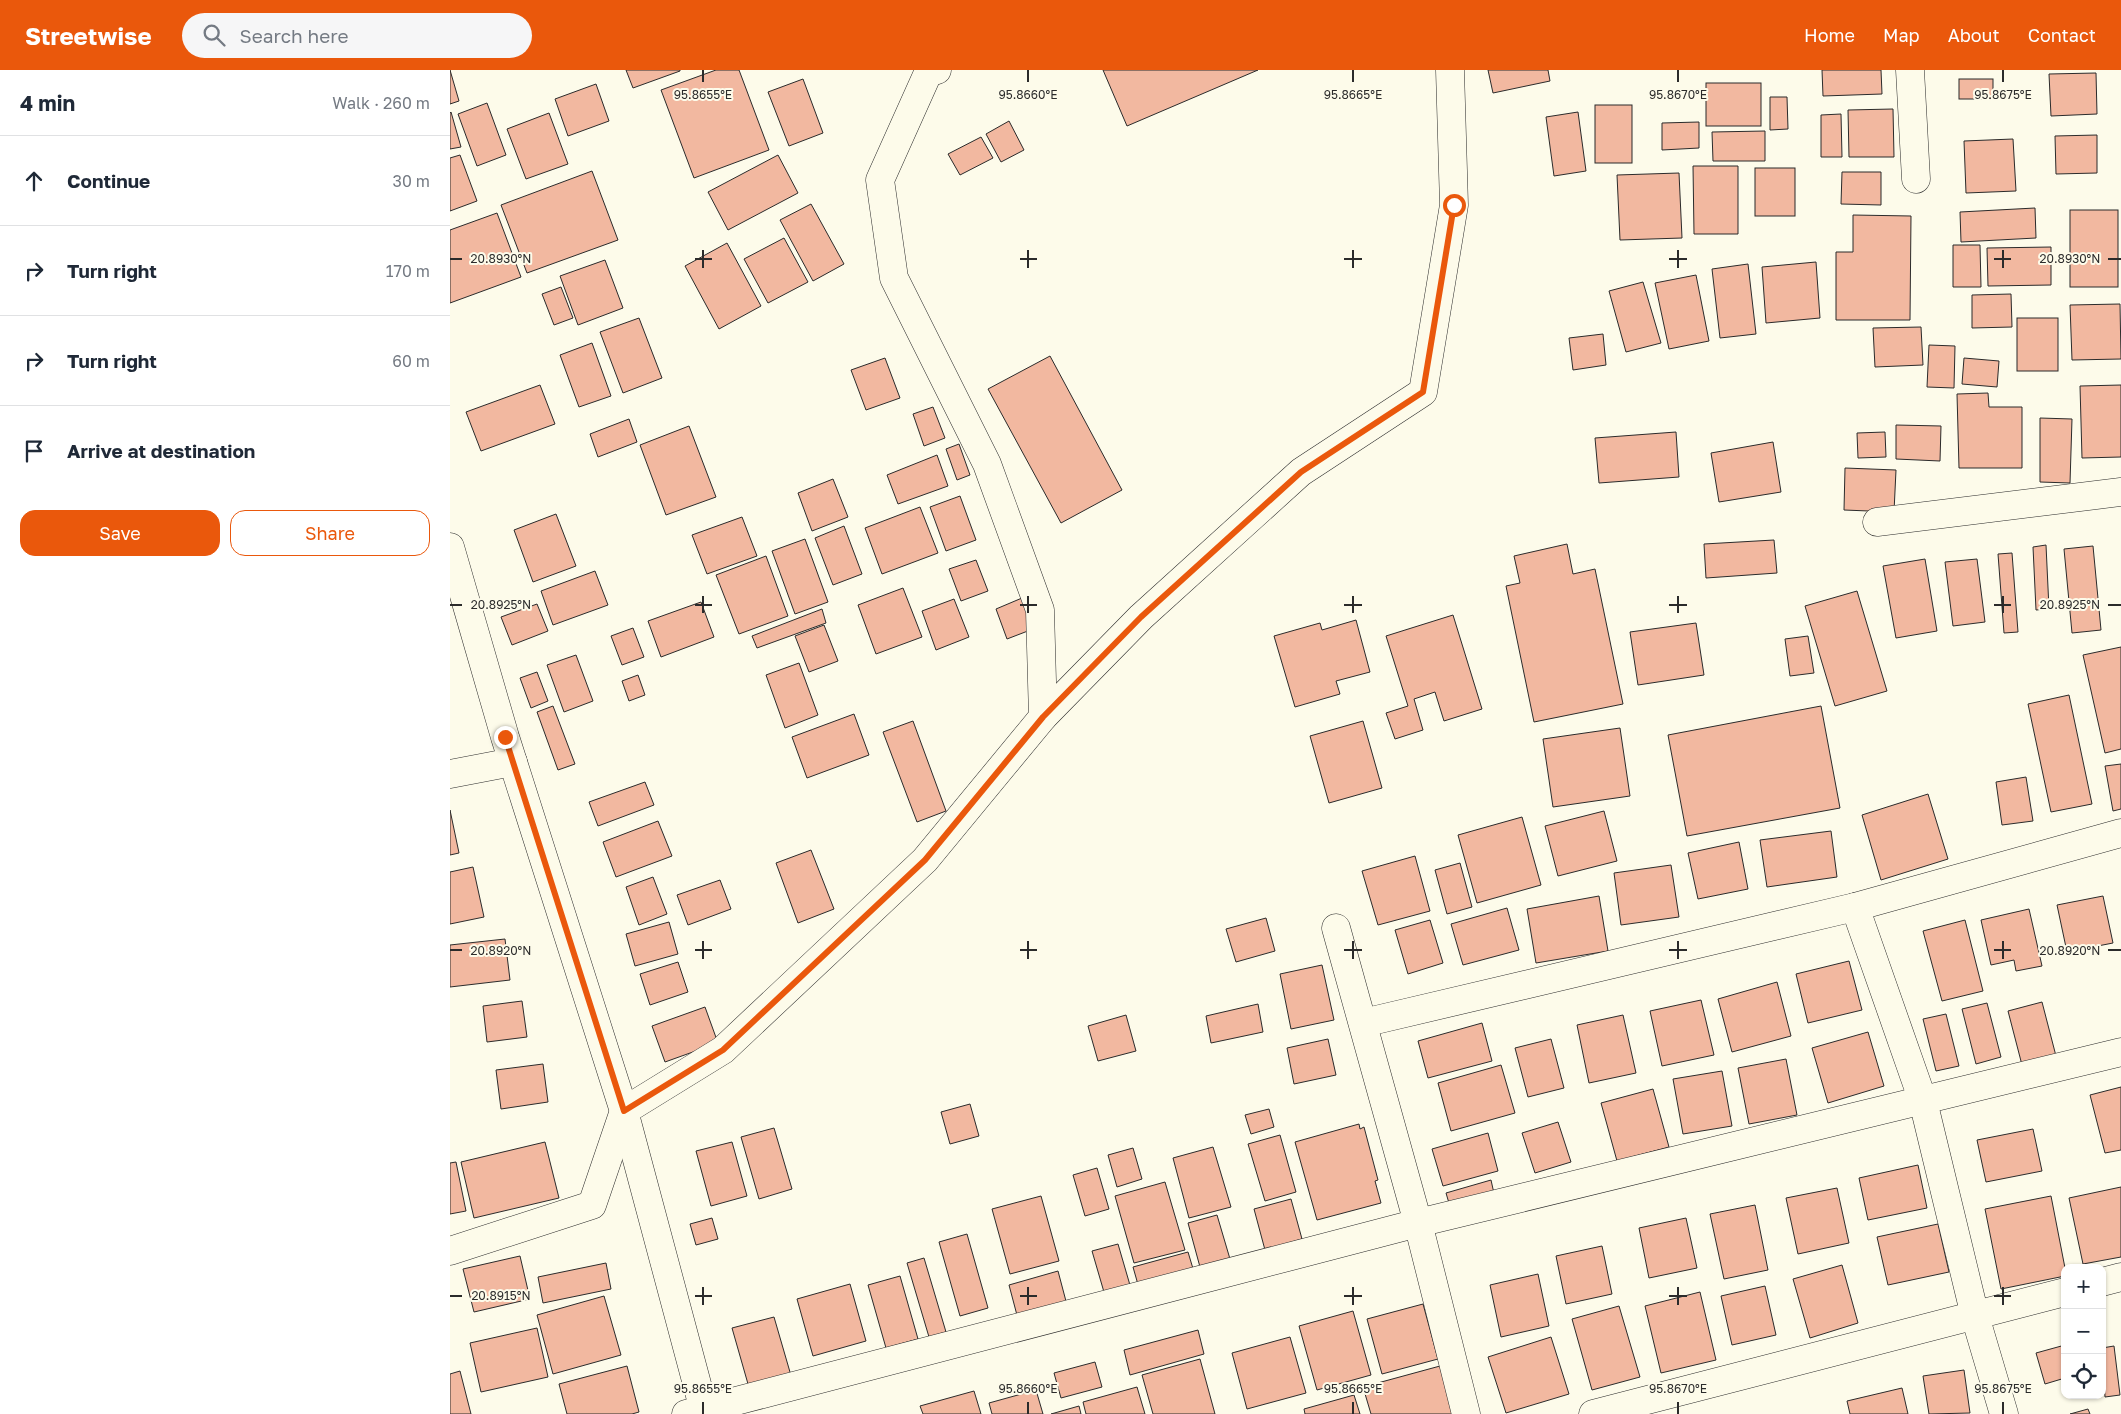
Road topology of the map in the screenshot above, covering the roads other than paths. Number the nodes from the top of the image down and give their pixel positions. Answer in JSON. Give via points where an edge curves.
{"nodes":[{"id":1,"x":937,"y":70,"type":"edge"},
{"id":2,"x":1450,"y":70,"type":"edge"},
{"id":3,"x":1910,"y":70,"type":"edge"},
{"id":4,"x":1916,"y":179,"type":"dead end"},
{"id":5,"x":2121,"y":492,"type":"edge"},
{"id":6,"x":1877,"y":522,"type":"dead end"},
{"id":7,"x":450,"y":547,"type":"edge"},
{"id":8,"x":1043,"y":717,"type":"junction"},
{"id":9,"x":513,"y":762,"type":"junction"},
{"id":10,"x":450,"y":774,"type":"edge"},
{"id":11,"x":2121,"y":833,"type":"edge"},
{"id":12,"x":1855,"y":907,"type":"junction"},
{"id":13,"x":1336,"y":928,"type":"dead end"},
{"id":14,"x":1364,"y":1024,"type":"junction"},
{"id":15,"x":2121,"y":1052,"type":"edge"},
{"id":16,"x":1924,"y":1101,"type":"junction"},
{"id":17,"x":624,"y":1111,"type":"junction"},
{"id":18,"x":1418,"y":1222,"type":"junction"},
{"id":19,"x":450,"y":1251,"type":"edge"},
{"id":20,"x":2121,"y":1277,"type":"edge"},
{"id":21,"x":2106,"y":1281,"type":"edge"},
{"id":22,"x":2061,"y":1293,"type":"edge"},
{"id":23,"x":1975,"y":1316,"type":"junction"},
{"id":24,"x":698,"y":1412,"type":"edge"},
{"id":25,"x":1466,"y":1414,"type":"edge"},
{"id":26,"x":1593,"y":1414,"type":"edge"},
{"id":27,"x":2004,"y":1414,"type":"edge"}],
"edges":[{"from":1,"to":8,"type":"street","via":[[928,73],[880,180],[894,278],[987,464],[1040,610]]},
{"from":2,"to":8,"type":"street","via":[[1454,205],[1423,392],[1301,472],[1141,617]]},
{"from":3,"to":4,"type":"street"},
{"from":5,"to":6,"type":"street"},
{"from":7,"to":9,"type":"street"},
{"from":8,"to":17,"type":"street","via":[[925,860],[723,1050]]},
{"from":9,"to":10,"type":"street"},
{"from":9,"to":17,"type":"street"},
{"from":11,"to":12,"type":"street"},
{"from":12,"to":14,"type":"street"},
{"from":12,"to":16,"type":"street"},
{"from":13,"to":14,"type":"street"},
{"from":14,"to":18,"type":"street"},
{"from":15,"to":16,"type":"street"},
{"from":16,"to":18,"type":"street"},
{"from":16,"to":23,"type":"street"},
{"from":17,"to":19,"type":"street","via":[[592,1205]]},
{"from":17,"to":24,"type":"street"},
{"from":18,"to":24,"type":"street"},
{"from":18,"to":25,"type":"street"},
{"from":20,"to":21,"type":"street"},
{"from":22,"to":23,"type":"street"},
{"from":23,"to":26,"type":"street"},
{"from":23,"to":27,"type":"street"}]}
